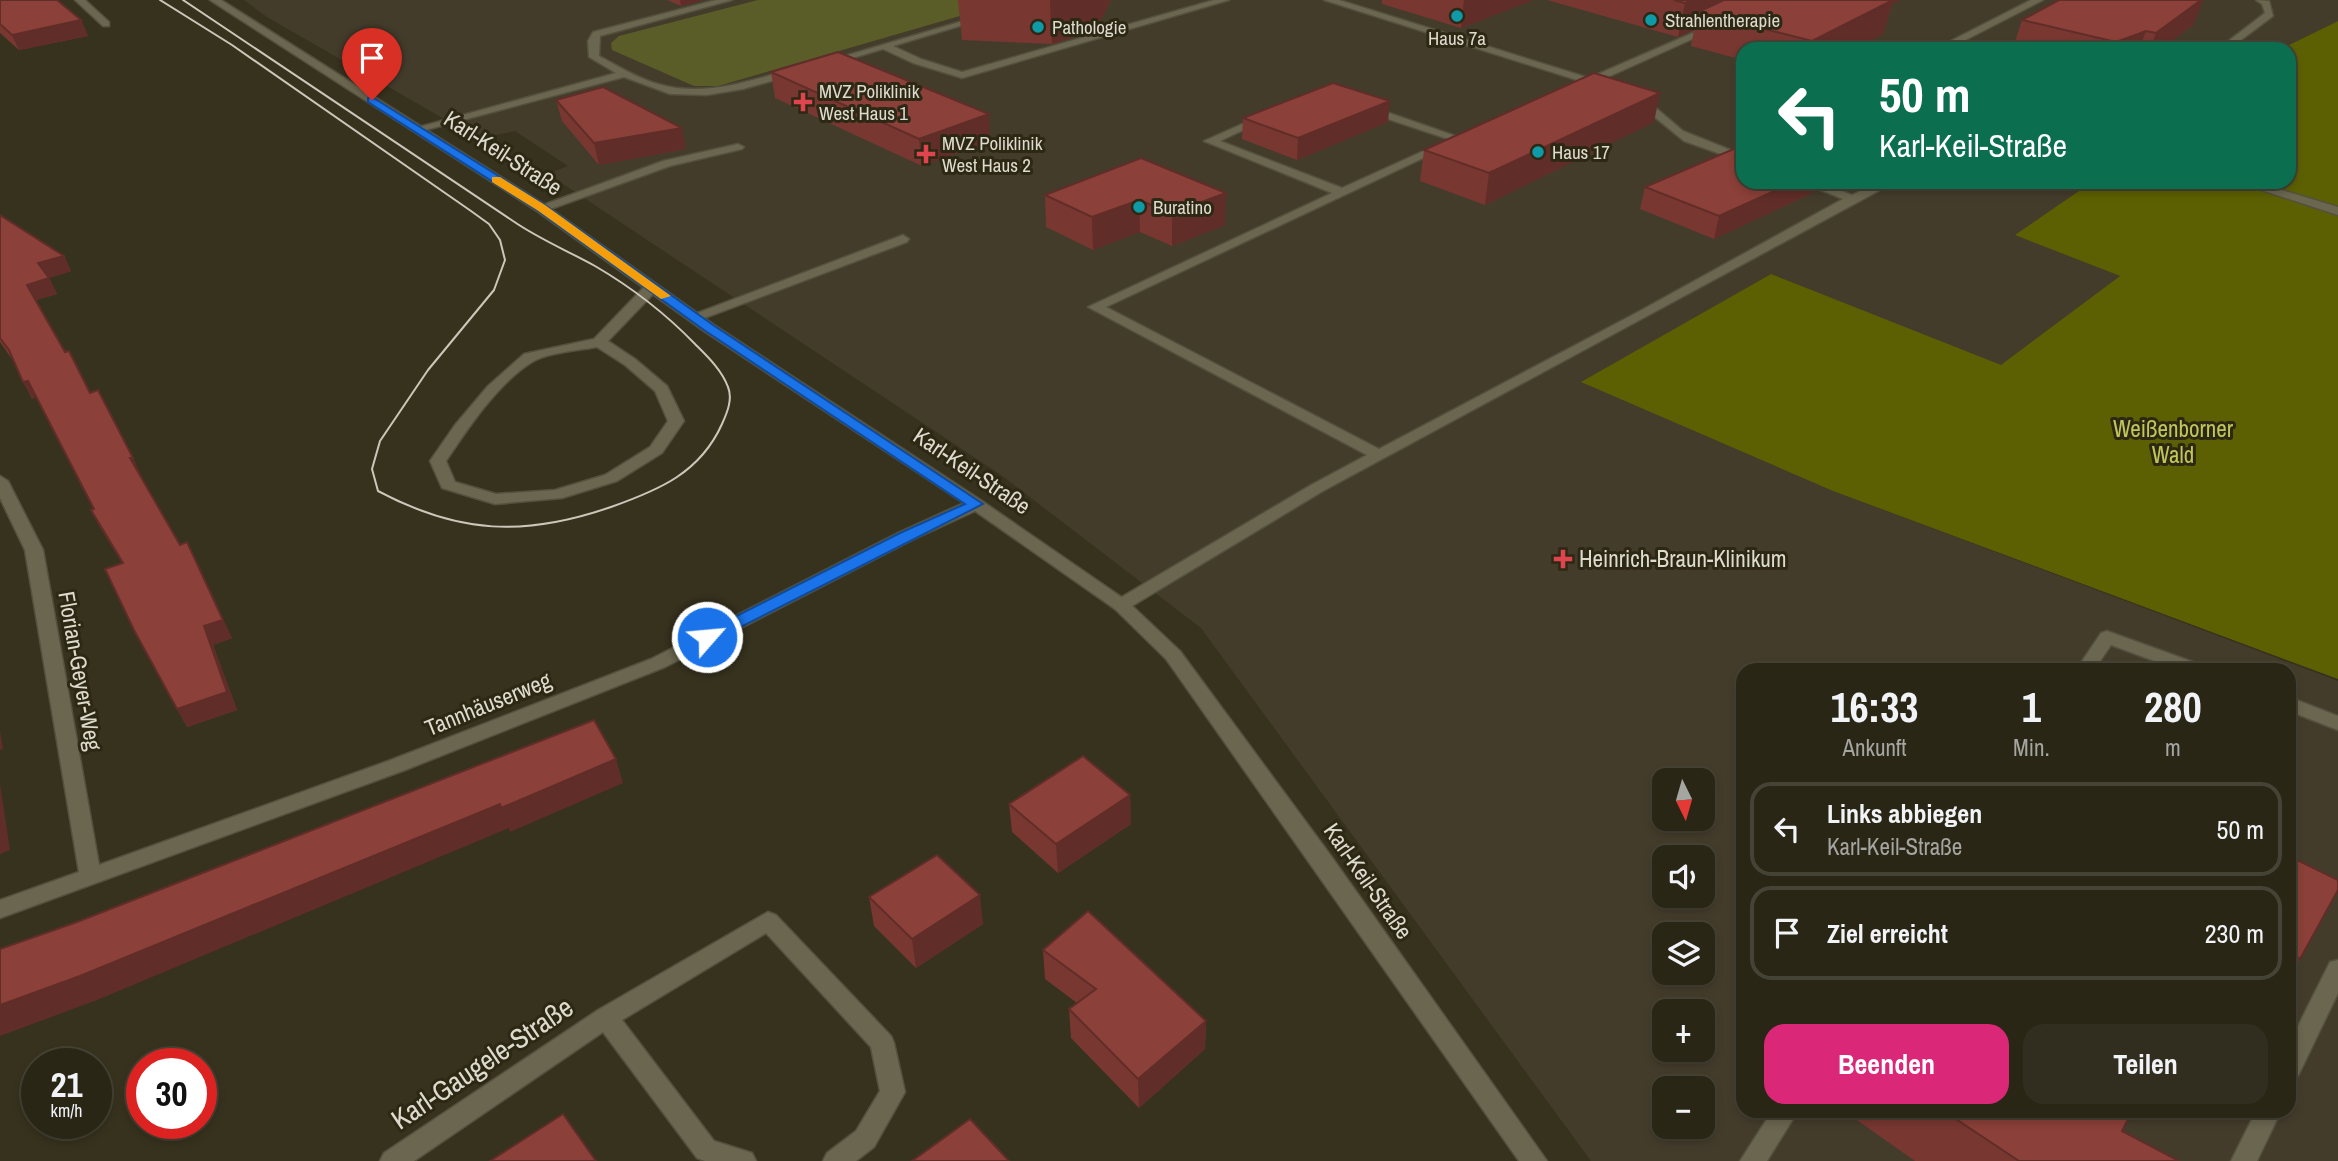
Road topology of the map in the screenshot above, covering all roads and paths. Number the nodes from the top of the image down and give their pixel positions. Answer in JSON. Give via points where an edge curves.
{"nodes":[{"id":1,"x":80,"y":0,"type":"edge"},
{"id":2,"x":215,"y":0,"type":"edge"},
{"id":3,"x":727,"y":0,"type":"edge"},
{"id":4,"x":1224,"y":0,"type":"edge"},
{"id":5,"x":1329,"y":0,"type":"edge"},
{"id":6,"x":2038,"y":0,"type":"edge"},
{"id":7,"x":2261,"y":0,"type":"edge"},
{"id":8,"x":994,"y":12,"type":"dead end"},
{"id":9,"x":1726,"y":22,"type":"edge"},
{"id":10,"x":106,"y":24,"type":"dead end"},
{"id":11,"x":1954,"y":42,"type":"edge"},
{"id":12,"x":2232,"y":42,"type":"edge"},
{"id":13,"x":886,"y":46,"type":"junction"},
{"id":14,"x":818,"y":65,"type":"edge"},
{"id":15,"x":805,"y":69,"type":"edge"},
{"id":16,"x":625,"y":74,"type":"junction"},
{"id":17,"x":1590,"y":81,"type":"junction"},
{"id":18,"x":1611,"y":88,"type":"edge"},
{"id":19,"x":1566,"y":92,"type":"edge"},
{"id":20,"x":1633,"y":95,"type":"edge"},
{"id":21,"x":1359,"y":106,"type":"edge"},
{"id":22,"x":1272,"y":114,"type":"edge"},
{"id":23,"x":418,"y":129,"type":"junction"},
{"id":24,"x":738,"y":147,"type":"dead end"},
{"id":25,"x":1736,"y":156,"type":"edge"},
{"id":26,"x":1827,"y":189,"type":"edge"},
{"id":27,"x":1873,"y":189,"type":"edge"},
{"id":28,"x":2266,"y":189,"type":"edge"},
{"id":29,"x":1341,"y":192,"type":"junction"},
{"id":30,"x":1853,"y":198,"type":"junction"},
{"id":31,"x":541,"y":208,"type":"junction"},
{"id":32,"x":2338,"y":211,"type":"edge"},
{"id":33,"x":904,"y":239,"type":"dead end"},
{"id":34,"x":652,"y":287,"type":"junction"},
{"id":35,"x":694,"y":317,"type":"junction"},
{"id":36,"x":599,"y":342,"type":"junction"},
{"id":37,"x":1380,"y":456,"type":"junction"},
{"id":38,"x":0,"y":481,"type":"edge"},
{"id":39,"x":976,"y":504,"type":"junction"},
{"id":40,"x":1121,"y":605,"type":"junction"},
{"id":41,"x":2090,"y":663,"type":"edge"},
{"id":42,"x":2178,"y":663,"type":"edge"},
{"id":43,"x":2296,"y":707,"type":"edge"},
{"id":44,"x":2338,"y":723,"type":"edge"},
{"id":45,"x":90,"y":875,"type":"junction"},
{"id":46,"x":0,"y":909,"type":"edge"},
{"id":47,"x":2338,"y":969,"type":"edge"},
{"id":48,"x":606,"y":1017,"type":"junction"},
{"id":49,"x":2296,"y":1055,"type":"edge"},
{"id":50,"x":1781,"y":1118,"type":"edge"},
{"id":51,"x":2266,"y":1118,"type":"edge"},
{"id":52,"x":393,"y":1161,"type":"edge"},
{"id":53,"x":743,"y":1161,"type":"edge"},
{"id":54,"x":836,"y":1161,"type":"edge"},
{"id":55,"x":1534,"y":1161,"type":"edge"},
{"id":56,"x":1753,"y":1161,"type":"edge"},
{"id":57,"x":2244,"y":1161,"type":"edge"}],
"edges":[{"from":1,"to":10,"type":"street"},
{"from":2,"to":23,"type":"street","name":"Karl-Keil-Straße"},
{"from":3,"to":16,"type":"street","via":[[596,34],[594,57]]},
{"from":4,"to":13,"type":"street","via":[[962,75]]},
{"from":5,"to":17,"type":"street"},
{"from":6,"to":11,"type":"street"},
{"from":7,"to":12,"type":"street","via":[[2270,14]]},
{"from":8,"to":13,"type":"street"},
{"from":9,"to":17,"type":"street"},
{"from":13,"to":14,"type":"street"},
{"from":15,"to":16,"type":"street","via":[[711,92],[654,87]]},
{"from":16,"to":23,"type":"street"},
{"from":17,"to":18,"type":"street"},
{"from":17,"to":19,"type":"street"},
{"from":20,"to":25,"type":"street","via":[[1658,112],[1671,128]]},
{"from":21,"to":29,"type":"street","via":[[1464,136]]},
{"from":22,"to":29,"type":"street","via":[[1210,141]]},
{"from":23,"to":31,"type":"street","name":"Karl-Keil-Straße"},
{"from":24,"to":31,"type":"street","via":[[667,163]]},
{"from":26,"to":30,"type":"street"},
{"from":27,"to":30,"type":"street"},
{"from":28,"to":32,"type":"street"},
{"from":29,"to":37,"type":"street","via":[[1095,307]]},
{"from":30,"to":37,"type":"street"},
{"from":31,"to":34,"type":"street","name":"Karl-Keil-Straße"},
{"from":33,"to":35,"type":"street"},
{"from":34,"to":35,"type":"street","name":"Karl-Keil-Straße"},
{"from":34,"to":36,"type":"street"},
{"from":35,"to":39,"type":"street","name":"Karl-Keil-Straße"},
{"from":36,"to":36,"type":"street","via":[[529,357],[493,389],[438,461],[448,485],[495,499],[556,495],[611,478],[656,450],[676,421],[662,390]]},
{"from":37,"to":40,"type":"street","via":[[1317,488]]},
{"from":38,"to":45,"type":"street","name":"Florian-Geyer-Weg","via":[[34,550]]},
{"from":39,"to":40,"type":"street","name":"Karl-Keil-Straße"},
{"from":39,"to":45,"type":"street","name":"Tannhäuserweg","via":[[658,663],[398,765]]},
{"from":40,"to":55,"type":"street","name":"Karl-Keil-Straße","via":[[1173,655]]},
{"from":41,"to":42,"type":"street","via":[[2107,637]]},
{"from":43,"to":44,"type":"street"},
{"from":45,"to":46,"type":"street","name":"Tannhäuserweg"},
{"from":47,"to":49,"type":"street"},
{"from":48,"to":52,"type":"street","name":"Karl-Gaugele-Straße"},
{"from":48,"to":53,"type":"street","name":"Karl-Gaugele-Straße","via":[[706,1150]]},
{"from":48,"to":54,"type":"street","name":"Karl-Gaugele-Straße","via":[[768,921],[883,1043],[893,1092],[865,1139]]},
{"from":50,"to":56,"type":"street"},
{"from":51,"to":57,"type":"street"}]}
